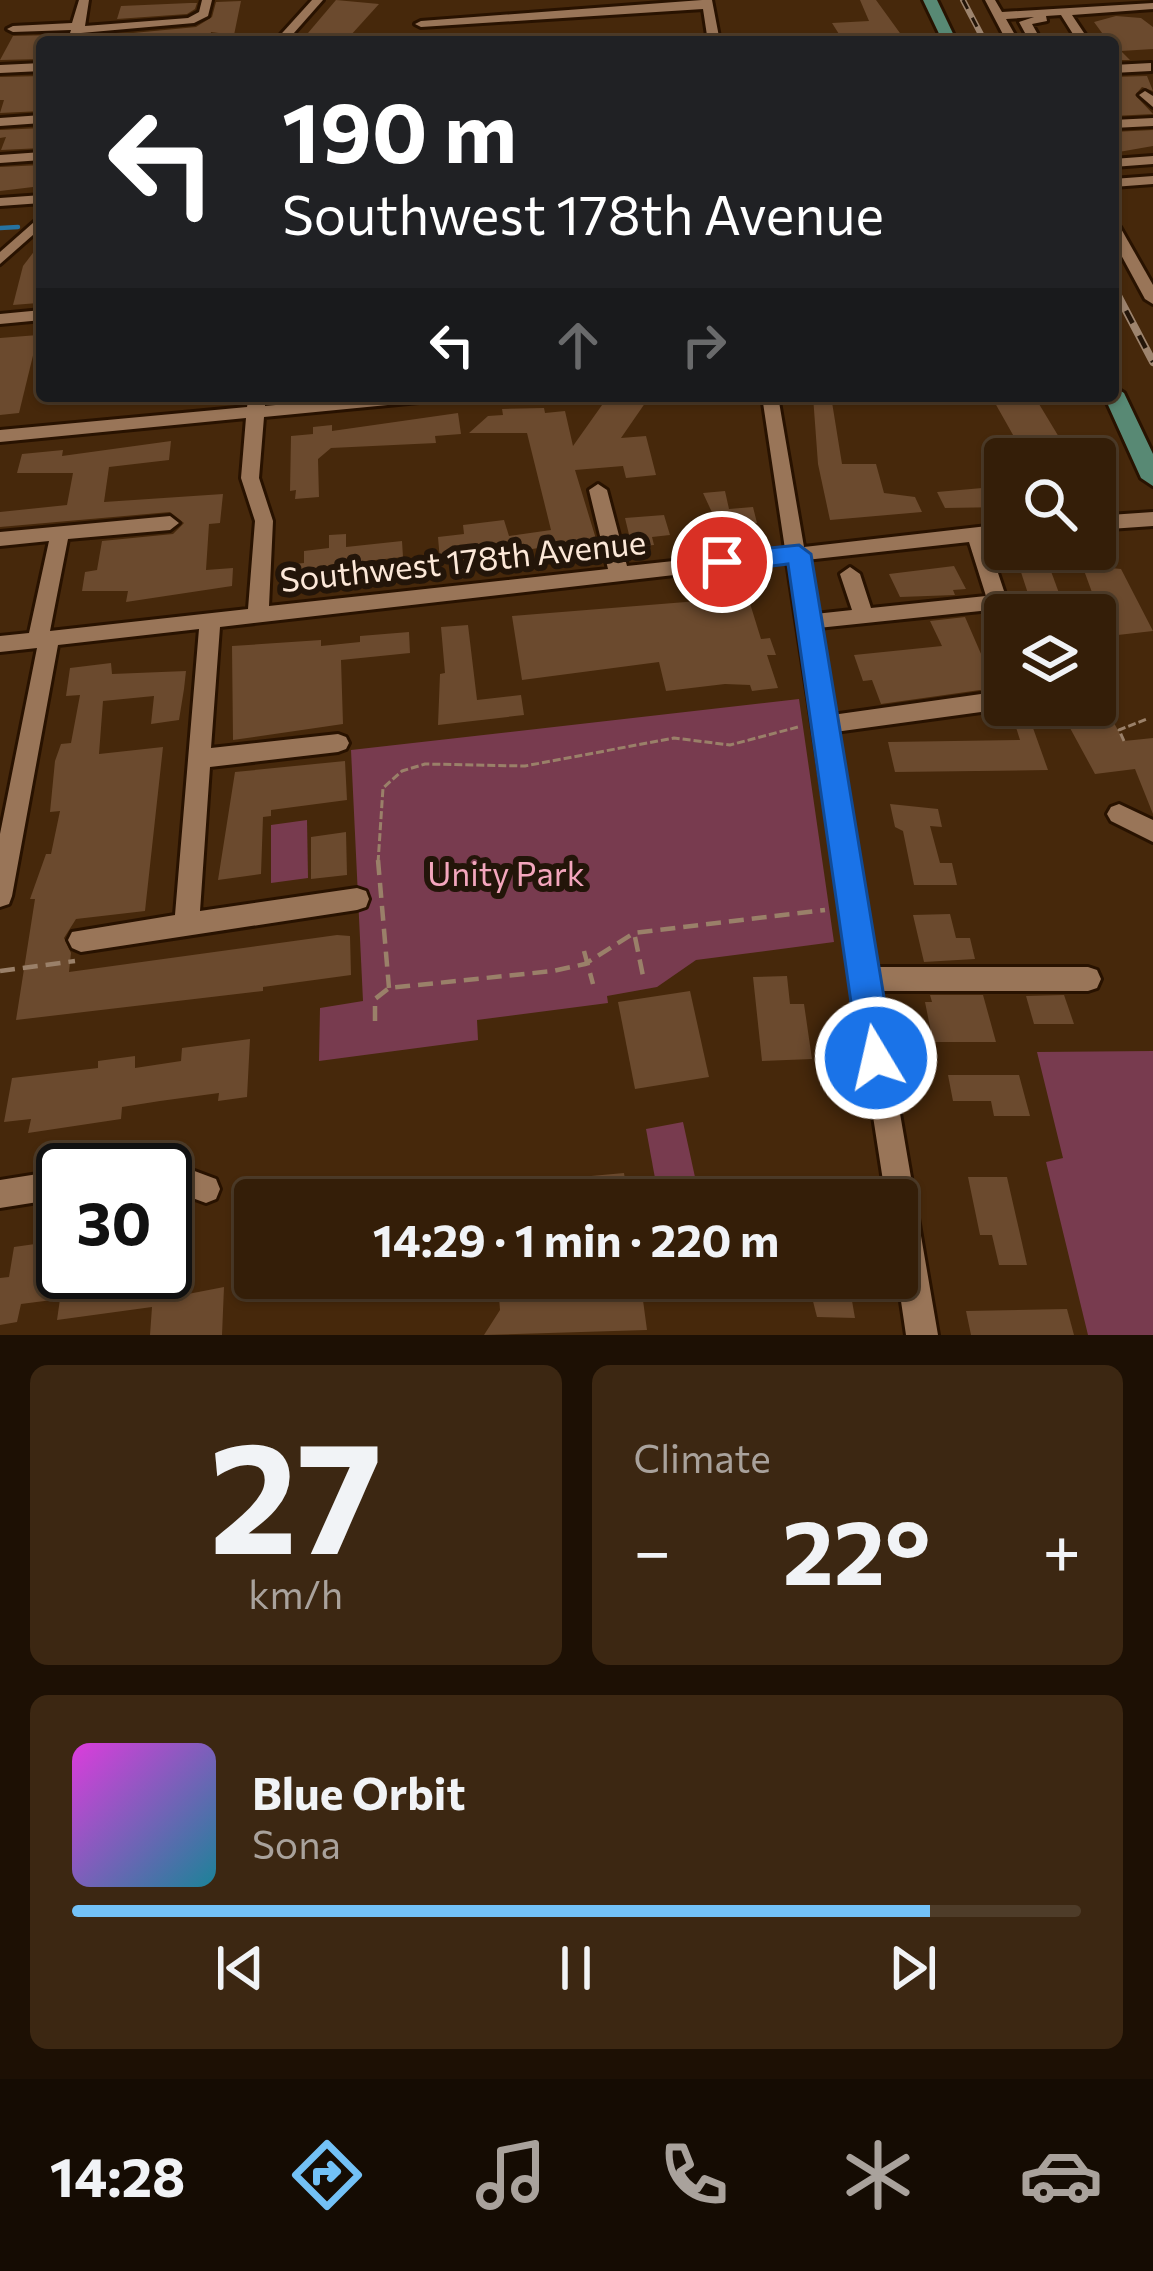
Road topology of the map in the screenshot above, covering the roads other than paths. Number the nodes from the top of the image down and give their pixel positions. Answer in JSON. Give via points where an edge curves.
{"nodes":[{"id":1,"x":207,"y":0,"type":"edge"},
{"id":2,"x":318,"y":0,"type":"edge"},
{"id":3,"x":930,"y":0,"type":"edge"},
{"id":4,"x":990,"y":0,"type":"edge"},
{"id":5,"x":707,"y":3,"type":"edge"},
{"id":6,"x":1153,"y":6,"type":"edge"},
{"id":7,"x":19,"y":16,"type":"dead end"},
{"id":8,"x":1065,"y":18,"type":"junction"},
{"id":9,"x":1002,"y":21,"type":"junction"},
{"id":10,"x":79,"y":22,"type":"edge"},
{"id":11,"x":421,"y":24,"type":"dead end"},
{"id":12,"x":1028,"y":27,"type":"junction"},
{"id":13,"x":13,"y":29,"type":"dead end"},
{"id":14,"x":285,"y":36,"type":"edge"},
{"id":15,"x":713,"y":36,"type":"edge"},
{"id":16,"x":947,"y":36,"type":"edge"},
{"id":17,"x":1010,"y":36,"type":"edge"},
{"id":18,"x":1033,"y":36,"type":"edge"},
{"id":19,"x":1084,"y":36,"type":"edge"},
{"id":20,"x":36,"y":67,"type":"edge"},
{"id":21,"x":1150,"y":67,"type":"edge"},
{"id":22,"x":0,"y":69,"type":"edge"},
{"id":23,"x":1119,"y":69,"type":"edge"},
{"id":24,"x":36,"y":116,"type":"edge"},
{"id":25,"x":0,"y":122,"type":"edge"},
{"id":26,"x":1153,"y":122,"type":"edge"},
{"id":27,"x":1119,"y":124,"type":"edge"},
{"id":28,"x":36,"y":156,"type":"edge"},
{"id":29,"x":0,"y":159,"type":"edge"},
{"id":30,"x":1153,"y":160,"type":"edge"},
{"id":31,"x":1119,"y":163,"type":"edge"},
{"id":32,"x":1153,"y":180,"type":"edge"},
{"id":33,"x":1119,"y":183,"type":"edge"},
{"id":34,"x":36,"y":200,"type":"edge"},
{"id":35,"x":0,"y":202,"type":"edge"},
{"id":36,"x":36,"y":225,"type":"edge"},
{"id":37,"x":1119,"y":238,"type":"edge"},
{"id":38,"x":0,"y":260,"type":"edge"},
{"id":39,"x":1153,"y":299,"type":"edge"},
{"id":40,"x":36,"y":316,"type":"edge"},
{"id":41,"x":0,"y":319,"type":"edge"},
{"id":42,"x":299,"y":402,"type":"edge"},
{"id":43,"x":771,"y":402,"type":"edge"},
{"id":44,"x":1117,"y":402,"type":"edge"},
{"id":45,"x":256,"y":404,"type":"edge"},
{"id":46,"x":0,"y":436,"type":"edge"},
{"id":47,"x":1153,"y":478,"type":"edge"},
{"id":48,"x":598,"y":490,"type":"dead end"},
{"id":49,"x":1153,"y":519,"type":"edge"},
{"id":50,"x":1116,"y":522,"type":"edge"},
{"id":51,"x":170,"y":523,"type":"dead end"},
{"id":52,"x":60,"y":533,"type":"junction"},
{"id":53,"x":984,"y":533,"type":"edge"},
{"id":54,"x":976,"y":534,"type":"junction"},
{"id":55,"x":0,"y":539,"type":"edge"},
{"id":56,"x":799,"y":554,"type":"junction"},
{"id":57,"x":620,"y":574,"type":"junction"},
{"id":58,"x":850,"y":574,"type":"dead end"},
{"id":59,"x":996,"y":594,"type":"edge"},
{"id":60,"x":984,"y":603,"type":"edge"},
{"id":61,"x":258,"y":614,"type":"junction"},
{"id":62,"x":864,"y":616,"type":"junction"},
{"id":63,"x":210,"y":620,"type":"junction"},
{"id":64,"x":807,"y":622,"type":"junction"},
{"id":65,"x":44,"y":640,"type":"junction"},
{"id":66,"x":0,"y":644,"type":"edge"},
{"id":67,"x":981,"y":703,"type":"dead end"},
{"id":68,"x":822,"y":725,"type":"junction"},
{"id":69,"x":338,"y":742,"type":"dead end"},
{"id":70,"x":200,"y":759,"type":"junction"},
{"id":71,"x":1119,"y":814,"type":"dead end"},
{"id":72,"x":1153,"y":832,"type":"edge"},
{"id":73,"x":0,"y":896,"type":"edge"},
{"id":74,"x":357,"y":899,"type":"dead end"},
{"id":75,"x":187,"y":920,"type":"junction"},
{"id":76,"x":80,"y":940,"type":"road end"},
{"id":77,"x":864,"y":979,"type":"junction"},
{"id":78,"x":1088,"y":980,"type":"dead end"},
{"id":79,"x":192,"y":1184,"type":"edge"},
{"id":80,"x":36,"y":1188,"type":"edge"},
{"id":81,"x":206,"y":1189,"type":"dead end"},
{"id":82,"x":0,"y":1193,"type":"edge"},
{"id":83,"x":922,"y":1335,"type":"edge"}],
"edges":[{"from":1,"to":10,"type":"street","via":[[204,14],[190,21]]},
{"from":2,"to":14,"type":"street"},
{"from":3,"to":16,"type":"main road"},
{"from":4,"to":9,"type":"street"},
{"from":5,"to":11,"type":"street"},
{"from":5,"to":15,"type":"street"},
{"from":6,"to":8,"type":"street"},
{"from":7,"to":10,"type":"street"},
{"from":8,"to":9,"type":"street"},
{"from":8,"to":12,"type":"street"},
{"from":8,"to":19,"type":"street"},
{"from":9,"to":12,"type":"street"},
{"from":9,"to":17,"type":"street"},
{"from":10,"to":13,"type":"street"},
{"from":12,"to":18,"type":"street"},
{"from":20,"to":22,"type":"street"},
{"from":21,"to":23,"type":"street"},
{"from":24,"to":25,"type":"street"},
{"from":26,"to":27,"type":"street"},
{"from":28,"to":29,"type":"street"},
{"from":30,"to":31,"type":"street"},
{"from":32,"to":33,"type":"street"},
{"from":34,"to":35,"type":"street"},
{"from":36,"to":38,"type":"street"},
{"from":37,"to":39,"type":"street"},
{"from":40,"to":41,"type":"street"},
{"from":42,"to":45,"type":"street"},
{"from":43,"to":56,"type":"street"},
{"from":44,"to":47,"type":"main road"},
{"from":45,"to":46,"type":"street"},
{"from":45,"to":61,"type":"street","via":[[250,478],[264,521]]},
{"from":48,"to":57,"type":"street"},
{"from":49,"to":50,"type":"street"},
{"from":51,"to":52,"type":"street"},
{"from":52,"to":55,"type":"street"},
{"from":52,"to":65,"type":"street"},
{"from":53,"to":54,"type":"street","name":"Southwest 178th Avenue"},
{"from":54,"to":56,"type":"street","name":"Southwest 178th Avenue"},
{"from":54,"to":59,"type":"street"},
{"from":56,"to":57,"type":"street","name":"Southwest 178th Avenue"},
{"from":56,"to":64,"type":"street"},
{"from":57,"to":61,"type":"street","name":"Southwest 178th Avenue"},
{"from":58,"to":62,"type":"street"},
{"from":60,"to":62,"type":"street"},
{"from":61,"to":63,"type":"street","name":"Southwest 178th Avenue"},
{"from":62,"to":64,"type":"street"},
{"from":63,"to":65,"type":"street","name":"Southwest 178th Avenue"},
{"from":63,"to":70,"type":"street"},
{"from":64,"to":68,"type":"street"},
{"from":65,"to":66,"type":"street","name":"Southwest 178th Avenue"},
{"from":65,"to":73,"type":"street"},
{"from":67,"to":68,"type":"street"},
{"from":68,"to":77,"type":"street"},
{"from":69,"to":70,"type":"street"},
{"from":70,"to":75,"type":"street"},
{"from":71,"to":72,"type":"street"},
{"from":74,"to":75,"type":"street"},
{"from":75,"to":76,"type":"street"},
{"from":77,"to":78,"type":"street"},
{"from":77,"to":83,"type":"street"},
{"from":79,"to":81,"type":"street"},
{"from":80,"to":82,"type":"street"}]}
